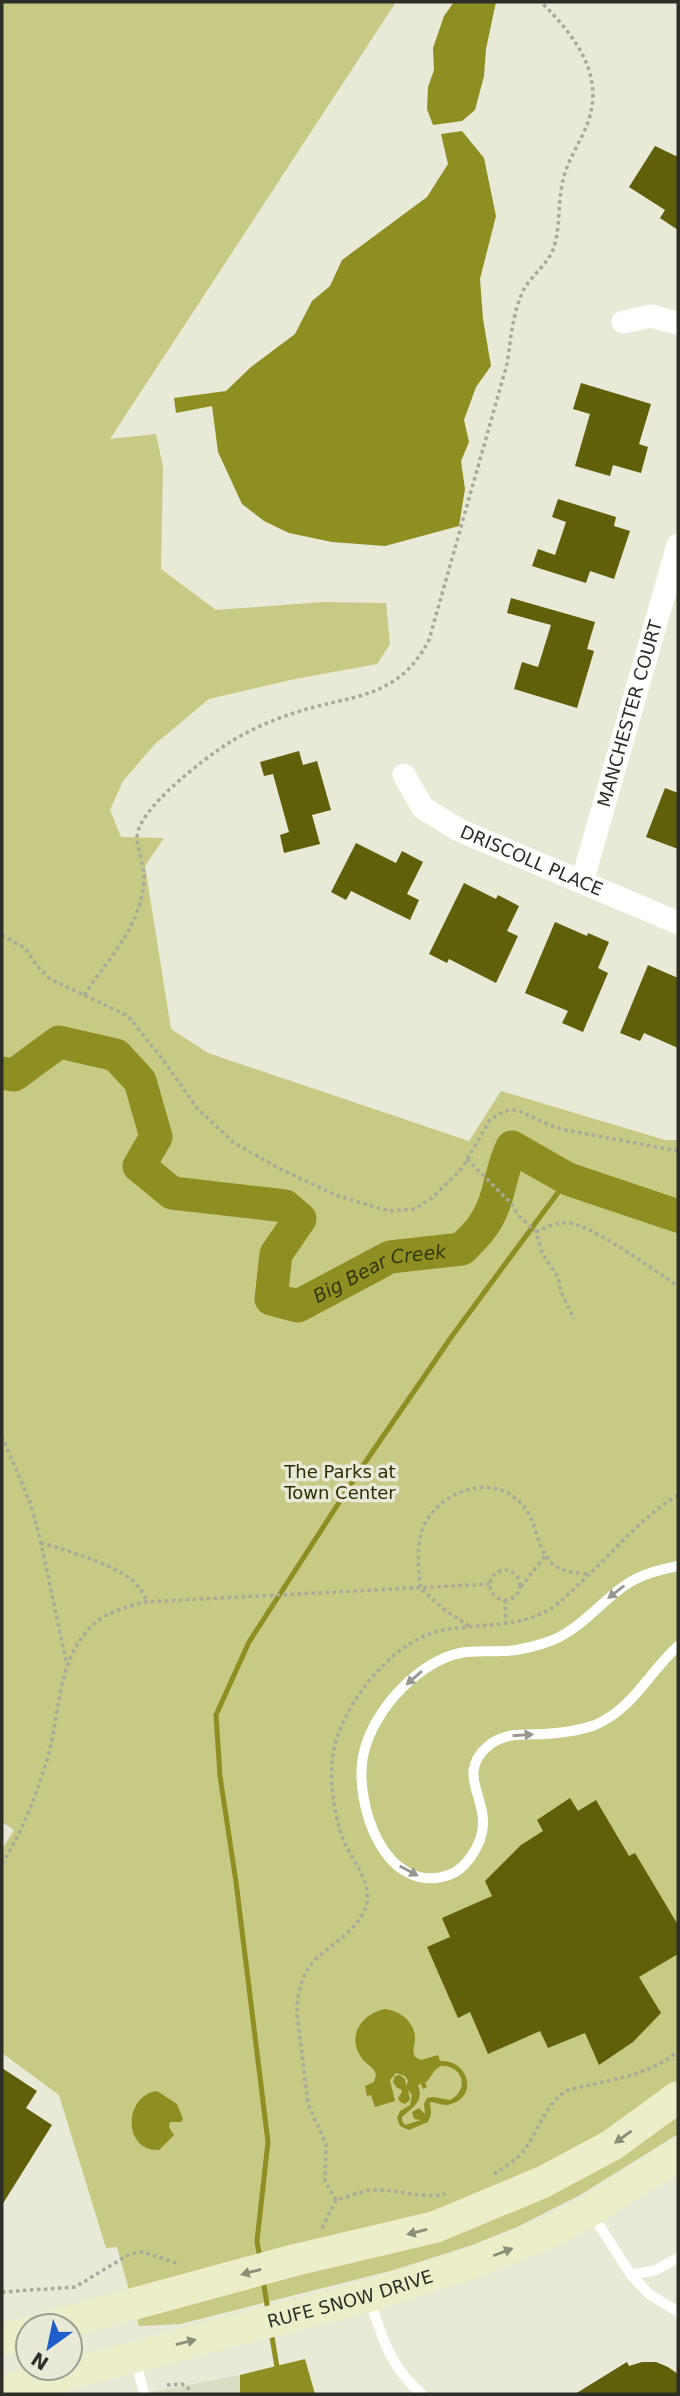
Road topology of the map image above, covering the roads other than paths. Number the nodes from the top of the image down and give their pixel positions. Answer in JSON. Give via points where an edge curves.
{"nodes":[{"id":1,"x":623,"y":322,"type":"dead end"},
{"id":2,"x":678,"y":323,"type":"edge"},
{"id":3,"x":678,"y":545,"type":"edge"},
{"id":4,"x":404,"y":775,"type":"dead end"},
{"id":5,"x":582,"y":882,"type":"junction"},
{"id":6,"x":678,"y":923,"type":"edge"},
{"id":7,"x":678,"y":1566,"type":"edge"},
{"id":8,"x":678,"y":1646,"type":"edge"},
{"id":9,"x":678,"y":2097,"type":"edge"},
{"id":10,"x":678,"y":2155,"type":"edge"},
{"id":11,"x":566,"y":2169,"type":"junction"},
{"id":12,"x":590,"y":2211,"type":"junction"},
{"id":13,"x":355,"y":2246,"type":"junction"},
{"id":14,"x":678,"y":2258,"type":"edge"},
{"id":15,"x":631,"y":2275,"type":"junction"},
{"id":16,"x":369,"y":2296,"type":"junction"},
{"id":17,"x":678,"y":2312,"type":"edge"},
{"id":18,"x":84,"y":2315,"type":"edge"},
{"id":19,"x":134,"y":2356,"type":"junction"},
{"id":20,"x":2,"y":2391,"type":"edge"},
{"id":21,"x":144,"y":2394,"type":"edge"},
{"id":22,"x":422,"y":2394,"type":"edge"}],
"edges":[{"from":1,"to":2,"type":"street","via":[[651,316]]},
{"from":3,"to":5,"type":"street","name":"MANCHESTER COURT"},
{"from":4,"to":5,"type":"street","name":"DRISCOLL PLACE","via":[[423,808],[458,830]]},
{"from":5,"to":6,"type":"street","name":"DRISCOLL PLACE"},
{"from":7,"to":8,"type":"lane","one_way":true,"via":[[640,1576],[557,1638],[517,1650],[459,1653],[417,1673],[389,1702],[363,1755],[362,1793],[379,1843],[405,1870],[420,1876],[451,1874],[475,1852],[483,1835],[484,1817],[474,1779],[478,1759],[488,1746],[521,1733],[582,1730],[614,1716]]},
{"from":9,"to":11,"type":"main road","one_way":true,"via":[[612,2145]]},
{"from":10,"to":12,"type":"main road","name":"RUFE SNOW DRIVE"},
{"from":11,"to":12,"type":"main road"},
{"from":11,"to":13,"type":"main road","one_way":true,"via":[[435,2227]]},
{"from":12,"to":15,"type":"lane"},
{"from":16,"to":12,"type":"main road","name":"RUFE SNOW DRIVE","one_way":true,"via":[[509,2250]]},
{"from":13,"to":16,"type":"main road"},
{"from":13,"to":18,"type":"main road","one_way":true,"via":[[305,2249],[199,2276]]},
{"from":14,"to":15,"type":"lane","via":[[656,2270]]},
{"from":15,"to":17,"type":"lane","via":[[649,2294]]},
{"from":19,"to":16,"type":"main road","name":"RUFE SNOW DRIVE","one_way":true},
{"from":16,"to":22,"type":"lane","via":[[388,2354]]},
{"from":19,"to":20,"type":"main road","name":"RUFE SNOW DRIVE"},
{"from":19,"to":21,"type":"lane"}]}
